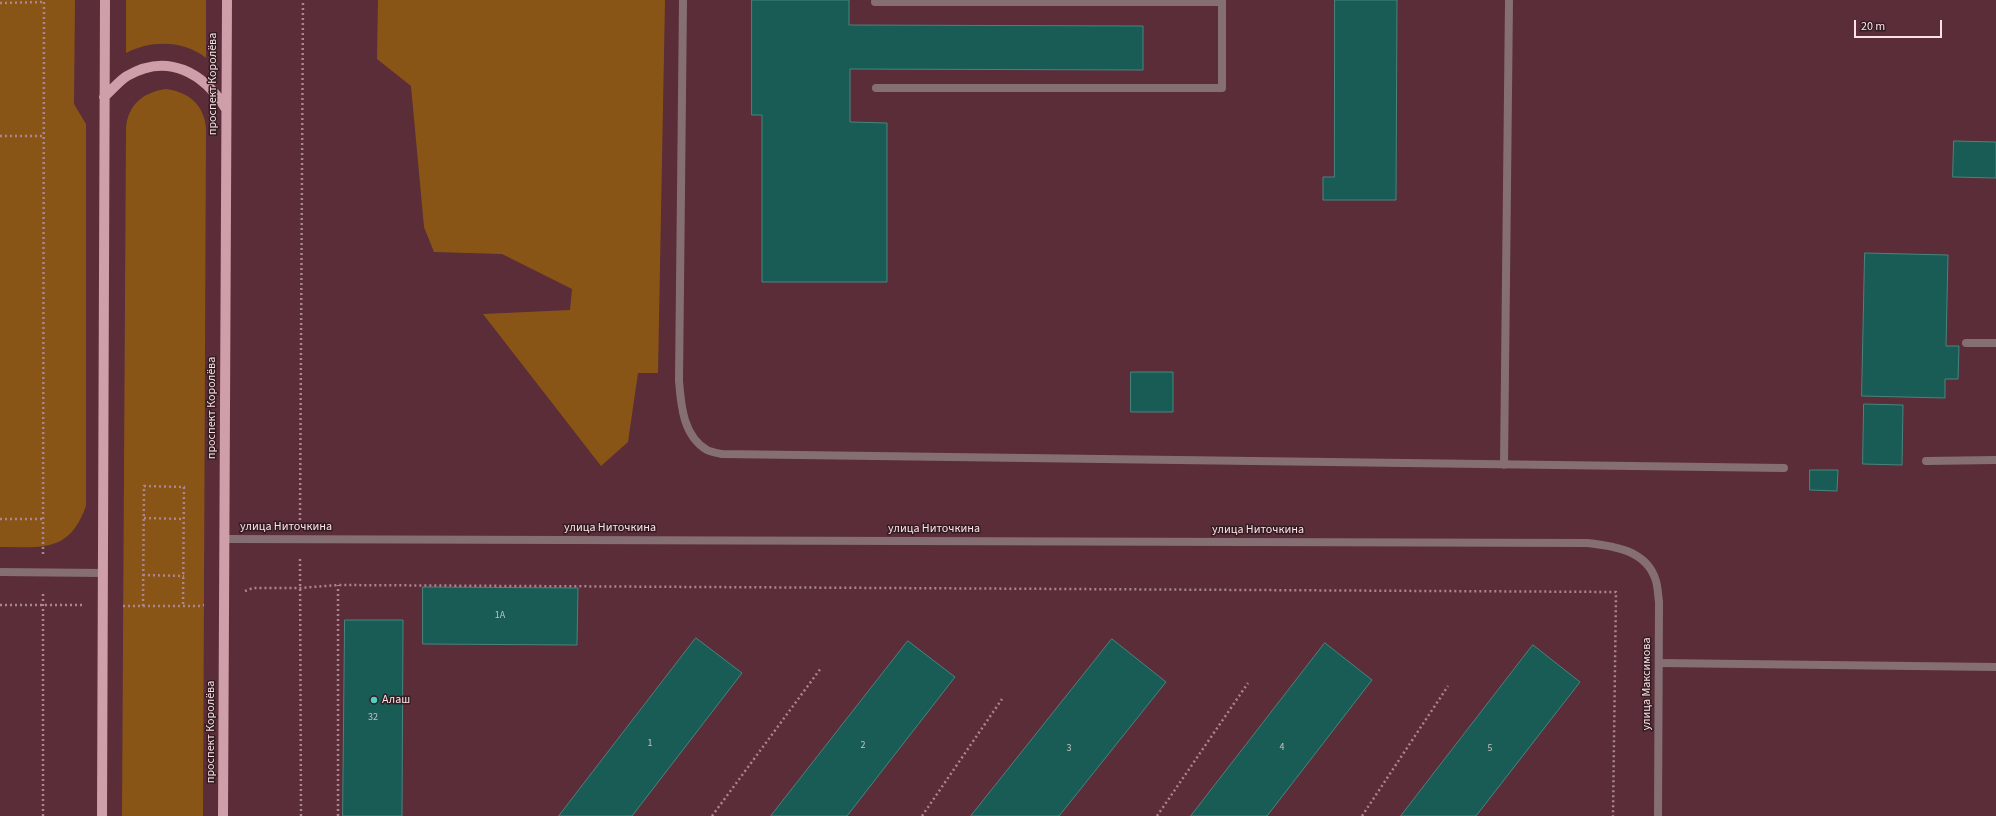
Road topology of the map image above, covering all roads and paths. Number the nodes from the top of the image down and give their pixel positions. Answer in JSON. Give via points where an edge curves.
{"nodes":[{"id":1,"x":105,"y":0,"type":"edge"},
{"id":2,"x":227,"y":0,"type":"edge"},
{"id":3,"x":303,"y":0,"type":"edge"},
{"id":4,"x":683,"y":0,"type":"edge"},
{"id":5,"x":1509,"y":0,"type":"edge"},
{"id":6,"x":44,"y":1,"type":"edge"},
{"id":7,"x":1222,"y":1,"type":"edge"},
{"id":8,"x":875,"y":2,"type":"dead end"},
{"id":9,"x":0,"y":3,"type":"edge"},
{"id":10,"x":876,"y":88,"type":"dead end"},
{"id":11,"x":104,"y":97,"type":"junction"},
{"id":12,"x":226,"y":109,"type":"junction"},
{"id":13,"x":0,"y":136,"type":"edge"},
{"id":14,"x":44,"y":136,"type":"junction"},
{"id":15,"x":1966,"y":343,"type":"dead end"},
{"id":16,"x":1996,"y":343,"type":"edge"},
{"id":17,"x":1926,"y":460,"type":"dead end"},
{"id":18,"x":1996,"y":460,"type":"edge"},
{"id":19,"x":1504,"y":465,"type":"junction"},
{"id":20,"x":1784,"y":468,"type":"dead end"},
{"id":21,"x":144,"y":518,"type":"junction"},
{"id":22,"x":0,"y":519,"type":"edge"},
{"id":23,"x":43,"y":519,"type":"junction"},
{"id":24,"x":184,"y":519,"type":"junction"},
{"id":25,"x":225,"y":539,"type":"junction"},
{"id":26,"x":300,"y":539,"type":"junction"},
{"id":27,"x":1640,"y":558,"type":"joint"},
{"id":28,"x":0,"y":572,"type":"edge"},
{"id":29,"x":43,"y":572,"type":"junction"},
{"id":30,"x":103,"y":572,"type":"junction"},
{"id":31,"x":143,"y":576,"type":"junction"},
{"id":32,"x":184,"y":576,"type":"junction"},
{"id":33,"x":338,"y":585,"type":"junction"},
{"id":34,"x":300,"y":588,"type":"junction"},
{"id":35,"x":224,"y":598,"type":"junction"},
{"id":36,"x":0,"y":605,"type":"edge"},
{"id":37,"x":43,"y":605,"type":"junction"},
{"id":38,"x":103,"y":605,"type":"junction"},
{"id":39,"x":143,"y":606,"type":"junction"},
{"id":40,"x":183,"y":606,"type":"junction"},
{"id":41,"x":1659,"y":664,"type":"junction"},
{"id":42,"x":1996,"y":667,"type":"edge"},
{"id":43,"x":821,"y":668,"type":"dead end"},
{"id":44,"x":1248,"y":683,"type":"dead end"},
{"id":45,"x":1448,"y":686,"type":"dead end"},
{"id":46,"x":1002,"y":699,"type":"dead end"},
{"id":47,"x":42,"y":816,"type":"edge"},
{"id":48,"x":102,"y":816,"type":"edge"},
{"id":49,"x":223,"y":816,"type":"edge"},
{"id":50,"x":301,"y":816,"type":"edge"},
{"id":51,"x":338,"y":816,"type":"edge"},
{"id":52,"x":712,"y":816,"type":"edge"},
{"id":53,"x":922,"y":816,"type":"edge"},
{"id":54,"x":1157,"y":816,"type":"edge"},
{"id":55,"x":1362,"y":816,"type":"edge"},
{"id":56,"x":1613,"y":816,"type":"edge"},
{"id":57,"x":1658,"y":816,"type":"edge"}],
"edges":[{"from":1,"to":11,"type":"main road"},
{"from":2,"to":12,"type":"main road","name":"проспект Королёва"},
{"from":3,"to":26,"type":"path"},
{"from":4,"to":19,"type":"street","via":[[680,387],[686,424],[694,438],[707,450],[722,454]]},
{"from":5,"to":19,"type":"street"},
{"from":6,"to":9,"type":"path"},
{"from":6,"to":14,"type":"path"},
{"from":7,"to":8,"type":"street"},
{"from":7,"to":10,"type":"street","via":[[1222,88]]},
{"from":11,"to":12,"type":"main road","via":[[128,76],[145,69],[179,67],[208,86],[218,95]]},
{"from":11,"to":30,"type":"main road"},
{"from":12,"to":25,"type":"main road","name":"проспект Королёва"},
{"from":13,"to":14,"type":"path"},
{"from":14,"to":23,"type":"path"},
{"from":15,"to":16,"type":"street"},
{"from":17,"to":18,"type":"street"},
{"from":19,"to":20,"type":"street"},
{"from":21,"to":24,"type":"path"},
{"from":21,"to":24,"type":"path","via":[[144,486],[184,487]]},
{"from":21,"to":31,"type":"path"},
{"from":22,"to":23,"type":"path"},
{"from":23,"to":29,"type":"path"},
{"from":24,"to":32,"type":"path"},
{"from":25,"to":26,"type":"street","name":"улица Ниточкина"},
{"from":25,"to":35,"type":"main road","name":"проспект Королёва"},
{"from":26,"to":27,"type":"street","name":"улица Ниточкина","via":[[1587,543],[1628,550]]},
{"from":26,"to":34,"type":"path"},
{"from":27,"to":41,"type":"street","name":"улица Максимова","via":[[1651,570],[1656,581],[1659,602]]},
{"from":28,"to":29,"type":"street"},
{"from":29,"to":30,"type":"street"},
{"from":29,"to":37,"type":"path"},
{"from":30,"to":38,"type":"main road"},
{"from":31,"to":32,"type":"path"},
{"from":31,"to":39,"type":"path"},
{"from":32,"to":40,"type":"path"},
{"from":33,"to":34,"type":"path"},
{"from":33,"to":51,"type":"path"},
{"from":33,"to":56,"type":"path","via":[[1616,592]]},
{"from":34,"to":35,"type":"path","via":[[253,588]]},
{"from":34,"to":50,"type":"path"},
{"from":35,"to":40,"type":"path","via":[[200,606]]},
{"from":35,"to":49,"type":"main road","name":"проспект Королёва"},
{"from":36,"to":37,"type":"path"},
{"from":37,"to":38,"type":"path"},
{"from":37,"to":47,"type":"path"},
{"from":38,"to":39,"type":"path"},
{"from":38,"to":48,"type":"main road"},
{"from":39,"to":40,"type":"path"},
{"from":41,"to":42,"type":"street"},
{"from":41,"to":57,"type":"street","name":"улица Максимова"},
{"from":43,"to":52,"type":"path"},
{"from":44,"to":54,"type":"path"},
{"from":45,"to":55,"type":"path"},
{"from":46,"to":53,"type":"path"}]}
